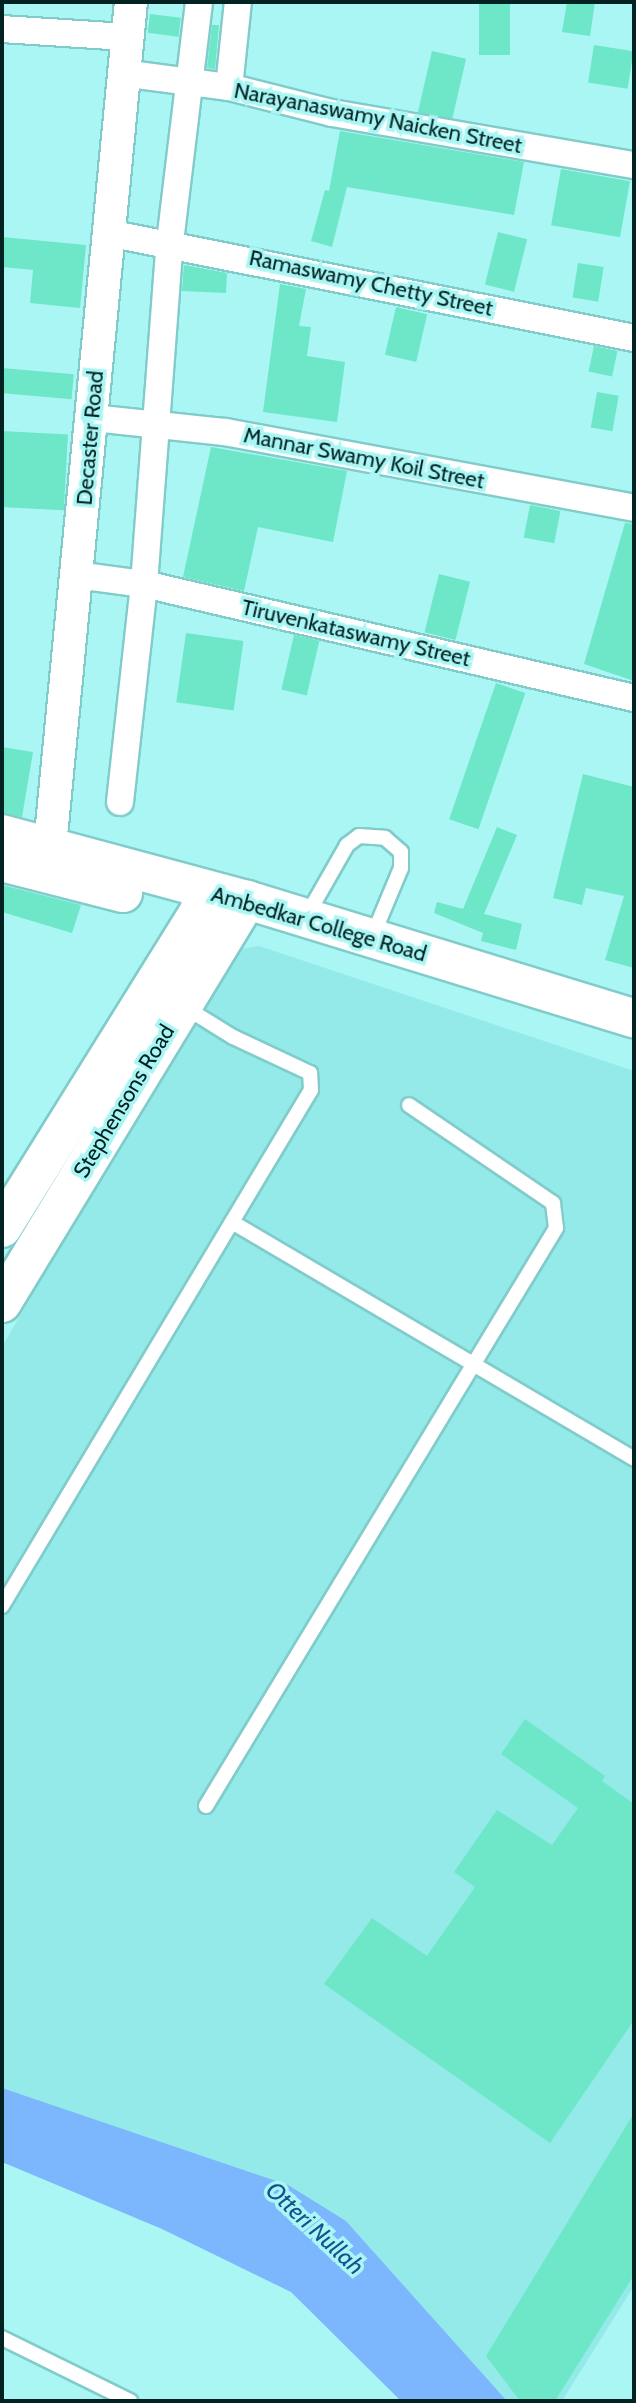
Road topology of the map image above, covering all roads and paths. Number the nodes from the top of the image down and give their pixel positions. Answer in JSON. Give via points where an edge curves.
{"nodes":[{"id":1,"x":131,"y":2,"type":"edge"},
{"id":2,"x":199,"y":2,"type":"edge"},
{"id":3,"x":238,"y":2,"type":"edge"},
{"id":4,"x":2,"y":29,"type":"edge"},
{"id":5,"x":125,"y":37,"type":"junction"},
{"id":6,"x":122,"y":73,"type":"junction"},
{"id":7,"x":190,"y":80,"type":"junction"},
{"id":8,"x":229,"y":87,"type":"junction"},
{"id":9,"x":634,"y":165,"type":"edge"},
{"id":10,"x":108,"y":233,"type":"junction"},
{"id":11,"x":170,"y":242,"type":"junction"},
{"id":12,"x":634,"y":338,"type":"edge"},
{"id":13,"x":93,"y":418,"type":"junction"},
{"id":14,"x":158,"y":421,"type":"junction"},
{"id":15,"x":634,"y":508,"type":"edge"},
{"id":16,"x":77,"y":575,"type":"junction"},
{"id":17,"x":144,"y":584,"type":"junction"},
{"id":18,"x":634,"y":698,"type":"edge"},
{"id":19,"x":120,"y":802,"type":"dead end"},
{"id":20,"x":2,"y":834,"type":"edge"},
{"id":21,"x":44,"y":859,"type":"junction"},
{"id":22,"x":2,"y":862,"type":"edge"},
{"id":23,"x":221,"y":906,"type":"junction"},
{"id":24,"x":306,"y":917,"type":"junction"},
{"id":25,"x":372,"y":938,"type":"junction"},
{"id":26,"x":182,"y":1005,"type":"junction"},
{"id":27,"x":634,"y":1018,"type":"edge"},
{"id":28,"x":634,"y":1046,"type":"edge"},
{"id":29,"x":409,"y":1105,"type":"dead end"},
{"id":30,"x":232,"y":1222,"type":"junction"},
{"id":31,"x":2,"y":1228,"type":"edge"},
{"id":32,"x":2,"y":1303,"type":"edge"},
{"id":33,"x":475,"y":1366,"type":"junction"},
{"id":34,"x":634,"y":1459,"type":"edge"},
{"id":35,"x":2,"y":1606,"type":"edge"},
{"id":36,"x":206,"y":1806,"type":"dead end"},
{"id":37,"x":2,"y":2338,"type":"edge"},
{"id":38,"x":130,"y":2401,"type":"edge"}],
"edges":[{"from":1,"to":5,"type":"street","name":"Decaster Road"},
{"from":2,"to":7,"type":"street"},
{"from":3,"to":8,"type":"street"},
{"from":4,"to":5,"type":"street"},
{"from":5,"to":6,"type":"street","name":"Decaster Road"},
{"from":6,"to":7,"type":"street","name":"Narayanaswamy Naicken Street"},
{"from":6,"to":10,"type":"street","name":"Decaster Road"},
{"from":7,"to":8,"type":"street","name":"Narayanaswamy Naicken Street"},
{"from":7,"to":11,"type":"street"},
{"from":8,"to":9,"type":"street","name":"Narayanaswamy Naicken Street","via":[[332,113]]},
{"from":10,"to":11,"type":"street","name":"Ramaswamy Chetty Street"},
{"from":10,"to":13,"type":"street","name":"Decaster Road"},
{"from":11,"to":12,"type":"street","name":"Ramaswamy Chetty Street"},
{"from":11,"to":14,"type":"street"},
{"from":13,"to":14,"type":"street","name":"Mannar Swamy Koil Street"},
{"from":13,"to":16,"type":"street","name":"Decaster Road"},
{"from":14,"to":15,"type":"street","name":"Mannar Swamy Koil Street"},
{"from":14,"to":17,"type":"street"},
{"from":16,"to":17,"type":"street","name":"Tiruvenkataswamy Street"},
{"from":16,"to":21,"type":"street","name":"Decaster Road"},
{"from":17,"to":18,"type":"street","name":"Tiruvenkataswamy Street"},
{"from":17,"to":19,"type":"street"},
{"from":20,"to":21,"type":"main road","name":"Ambedkar College Road"},
{"from":21,"to":22,"type":"main road","name":"Ambedkar College Road"},
{"from":21,"to":23,"type":"main road","name":"Ambedkar College Road"},
{"from":23,"to":24,"type":"main road","name":"Ambedkar College Road"},
{"from":23,"to":26,"type":"main road","name":"Stephensons Road"},
{"from":23,"to":28,"type":"main road","name":"Ambedkar College Road"},
{"from":23,"to":31,"type":"main road","name":"Stephensons Road"},
{"from":24,"to":25,"type":"main road","name":"Ambedkar College Road"},
{"from":24,"to":25,"type":"lane","via":[[347,845],[359,836],[385,838],[401,852],[401,868]]},
{"from":25,"to":27,"type":"main road","name":"Ambedkar College Road"},
{"from":26,"to":30,"type":"lane","via":[[233,1037],[310,1073],[311,1090]]},
{"from":26,"to":32,"type":"main road","name":"Stephensons Road"},
{"from":29,"to":33,"type":"lane","via":[[553,1203],[556,1228]]},
{"from":30,"to":33,"type":"lane"},
{"from":30,"to":35,"type":"lane"},
{"from":33,"to":34,"type":"lane"},
{"from":33,"to":36,"type":"lane"},
{"from":37,"to":38,"type":"lane"}]}
